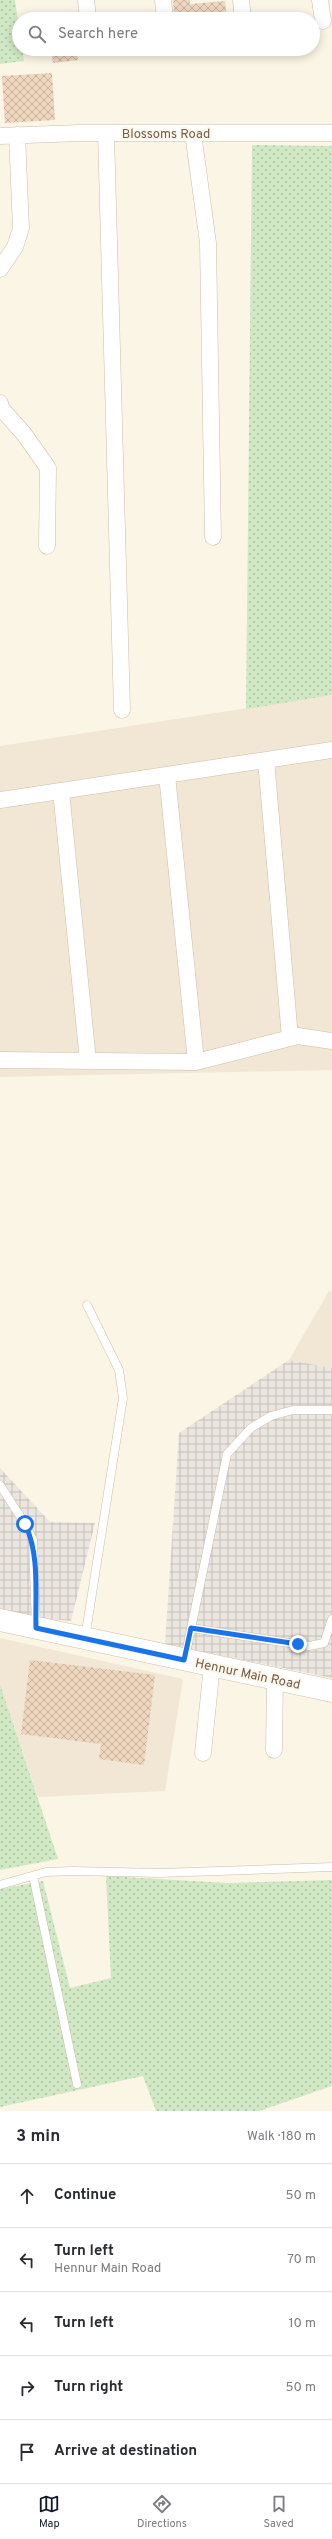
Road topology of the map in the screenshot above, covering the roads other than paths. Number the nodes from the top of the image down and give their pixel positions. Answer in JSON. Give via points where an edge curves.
{"nodes":[{"id":1,"x":86,"y":0,"type":"edge"},
{"id":2,"x":163,"y":0,"type":"edge"},
{"id":3,"x":240,"y":0,"type":"edge"},
{"id":4,"x":320,"y":0,"type":"edge"},
{"id":5,"x":87,"y":12,"type":"edge"},
{"id":6,"x":164,"y":12,"type":"edge"},
{"id":7,"x":242,"y":12,"type":"edge"},
{"id":8,"x":323,"y":21,"type":"dead end"},
{"id":9,"x":106,"y":133,"type":"junction"},
{"id":10,"x":193,"y":133,"type":"junction"},
{"id":11,"x":332,"y":134,"type":"edge"},
{"id":12,"x":17,"y":135,"type":"junction"},
{"id":13,"x":0,"y":136,"type":"edge"},
{"id":14,"x":0,"y":269,"type":"edge"},
{"id":15,"x":0,"y":403,"type":"edge"},
{"id":16,"x":213,"y":537,"type":"dead end"},
{"id":17,"x":47,"y":546,"type":"dead end"},
{"id":18,"x":122,"y":710,"type":"dead end"},
{"id":19,"x":332,"y":750,"type":"edge"},
{"id":20,"x":266,"y":760,"type":"junction"},
{"id":21,"x":167,"y":775,"type":"junction"},
{"id":22,"x":61,"y":791,"type":"junction"},
{"id":23,"x":0,"y":800,"type":"edge"},
{"id":24,"x":290,"y":1038,"type":"junction"},
{"id":25,"x":332,"y":1041,"type":"edge"},
{"id":26,"x":0,"y":1060,"type":"edge"},
{"id":27,"x":88,"y":1061,"type":"junction"},
{"id":28,"x":196,"y":1062,"type":"junction"},
{"id":29,"x":87,"y":1305,"type":"dead end"},
{"id":30,"x":332,"y":1410,"type":"edge"},
{"id":31,"x":0,"y":1485,"type":"edge"},
{"id":32,"x":332,"y":1618,"type":"edge"},
{"id":33,"x":0,"y":1620,"type":"edge"},
{"id":34,"x":36,"y":1628,"type":"junction"},
{"id":35,"x":191,"y":1628,"type":"junction"},
{"id":36,"x":85,"y":1638,"type":"junction"},
{"id":37,"x":184,"y":1660,"type":"junction"},
{"id":38,"x":212,"y":1666,"type":"junction"},
{"id":39,"x":275,"y":1679,"type":"junction"},
{"id":40,"x":332,"y":1691,"type":"edge"},
{"id":41,"x":274,"y":1750,"type":"dead end"},
{"id":42,"x":203,"y":1753,"type":"dead end"},
{"id":43,"x":332,"y":1867,"type":"edge"},
{"id":44,"x":33,"y":1876,"type":"junction"},
{"id":45,"x":0,"y":1885,"type":"edge"},
{"id":46,"x":77,"y":2084,"type":"dead end"}],
"edges":[{"from":1,"to":5,"type":"street"},
{"from":2,"to":6,"type":"street"},
{"from":3,"to":7,"type":"street"},
{"from":4,"to":8,"type":"street"},
{"from":9,"to":10,"type":"street","name":"Blossoms Road"},
{"from":9,"to":12,"type":"street","name":"Blossoms Road"},
{"from":9,"to":18,"type":"street"},
{"from":10,"to":11,"type":"street","name":"Blossoms Road"},
{"from":10,"to":16,"type":"street","via":[[208,243]]},
{"from":12,"to":13,"type":"street","name":"Blossoms Road"},
{"from":12,"to":14,"type":"street","via":[[21,228],[15,247]]},
{"from":15,"to":17,"type":"street","via":[[1,408],[24,434],[48,468]]},
{"from":19,"to":20,"type":"street"},
{"from":20,"to":21,"type":"street"},
{"from":20,"to":24,"type":"street"},
{"from":21,"to":22,"type":"street"},
{"from":21,"to":28,"type":"street"},
{"from":22,"to":23,"type":"street"},
{"from":22,"to":27,"type":"street"},
{"from":24,"to":25,"type":"street","via":[[298,1036]]},
{"from":24,"to":28,"type":"street"},
{"from":26,"to":27,"type":"street"},
{"from":27,"to":28,"type":"street"},
{"from":29,"to":36,"type":"lane","via":[[119,1370],[123,1398]]},
{"from":30,"to":35,"type":"lane","via":[[293,1410],[271,1416],[251,1428],[227,1454]]},
{"from":31,"to":34,"type":"lane","via":[[33,1540]]},
{"from":32,"to":35,"type":"lane","via":[[324,1643],[309,1646]]},
{"from":33,"to":34,"type":"main road","name":"Hennur Main Road"},
{"from":34,"to":36,"type":"main road","name":"Hennur Main Road"},
{"from":35,"to":37,"type":"lane"},
{"from":36,"to":37,"type":"main road","name":"Hennur Main Road"},
{"from":37,"to":38,"type":"main road","name":"Hennur Main Road"},
{"from":38,"to":39,"type":"main road","name":"Hennur Main Road"},
{"from":38,"to":42,"type":"street"},
{"from":39,"to":40,"type":"main road","name":"Hennur Main Road"},
{"from":39,"to":41,"type":"street"},
{"from":43,"to":44,"type":"lane","via":[[159,1873],[73,1871]]},
{"from":44,"to":45,"type":"lane"},
{"from":44,"to":46,"type":"lane"}]}
